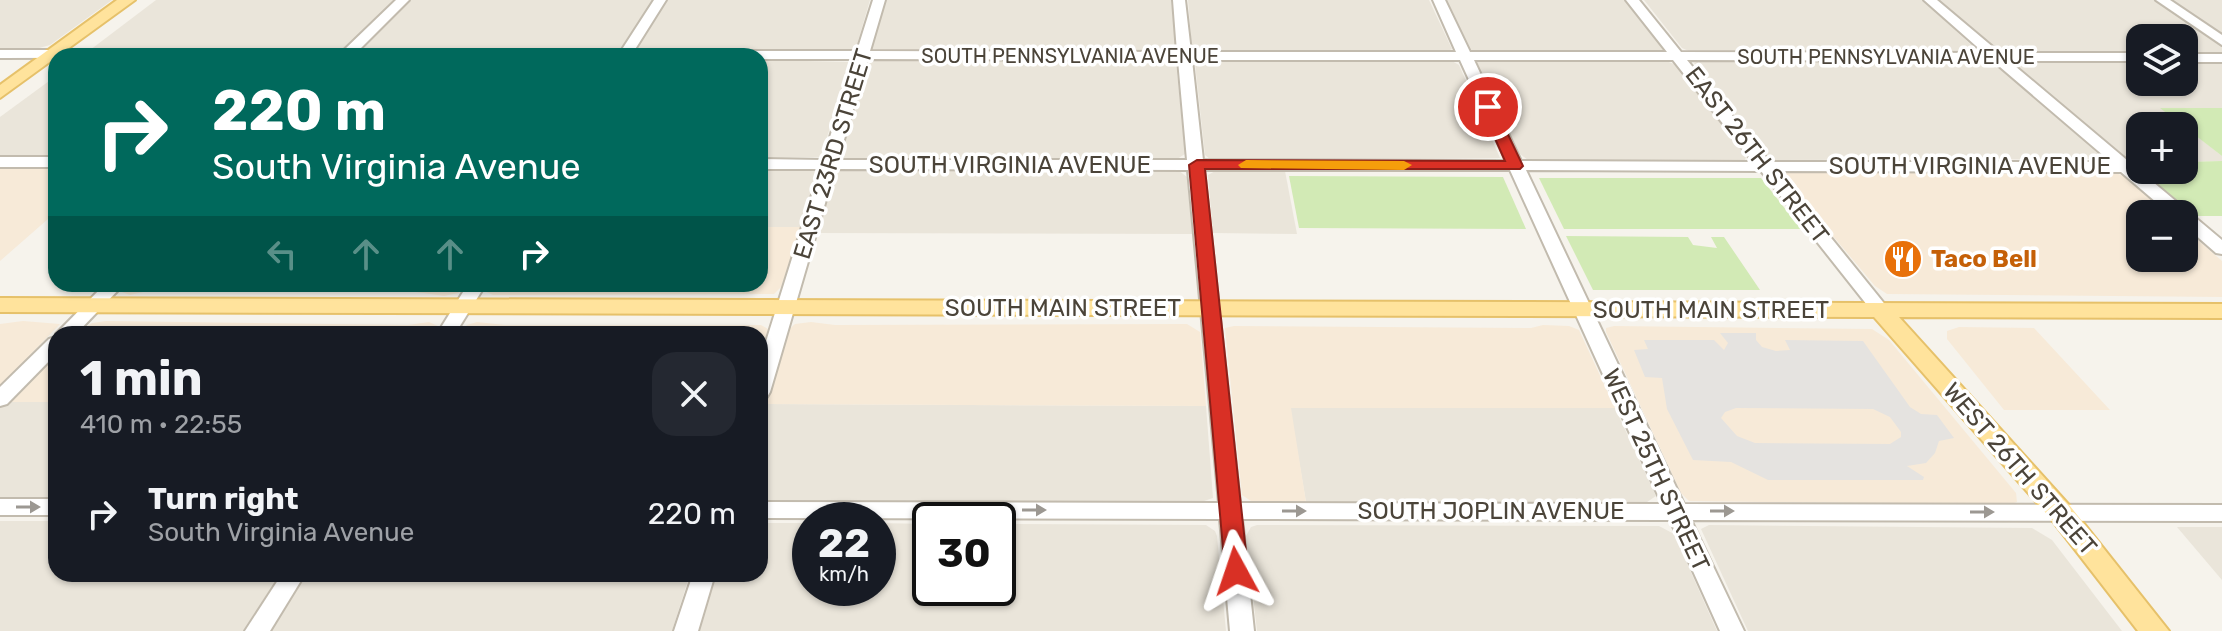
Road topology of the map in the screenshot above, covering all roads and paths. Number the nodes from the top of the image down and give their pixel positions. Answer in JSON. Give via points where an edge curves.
{"nodes":[{"id":1,"x":127,"y":0,"type":"edge"},
{"id":2,"x":403,"y":0,"type":"edge"},
{"id":3,"x":660,"y":0,"type":"edge"},
{"id":4,"x":879,"y":0,"type":"edge"},
{"id":5,"x":1179,"y":0,"type":"edge"},
{"id":6,"x":1439,"y":0,"type":"edge"},
{"id":7,"x":1632,"y":0,"type":"edge"},
{"id":8,"x":1930,"y":0,"type":"edge"},
{"id":9,"x":2162,"y":0,"type":"edge"},
{"id":10,"x":2222,"y":41,"type":"edge"},
{"id":11,"x":61,"y":48,"type":"edge"},
{"id":12,"x":354,"y":48,"type":"edge"},
{"id":13,"x":629,"y":48,"type":"edge"},
{"id":14,"x":0,"y":54,"type":"edge"},
{"id":15,"x":48,"y":54,"type":"edge"},
{"id":16,"x":768,"y":56,"type":"edge"},
{"id":17,"x":862,"y":56,"type":"junction"},
{"id":18,"x":1185,"y":56,"type":"junction"},
{"id":19,"x":1465,"y":56,"type":"junction"},
{"id":20,"x":1679,"y":57,"type":"junction"},
{"id":21,"x":1995,"y":57,"type":"junction"},
{"id":22,"x":2126,"y":57,"type":"edge"},
{"id":23,"x":48,"y":58,"type":"edge"},
{"id":24,"x":2198,"y":58,"type":"edge"},
{"id":25,"x":2222,"y":58,"type":"edge"},
{"id":26,"x":0,"y":93,"type":"edge"},
{"id":27,"x":0,"y":162,"type":"edge"},
{"id":28,"x":48,"y":162,"type":"edge"},
{"id":29,"x":768,"y":164,"type":"edge"},
{"id":30,"x":830,"y":164,"type":"junction"},
{"id":31,"x":1197,"y":165,"type":"junction"},
{"id":32,"x":1764,"y":165,"type":"junction"},
{"id":33,"x":1515,"y":166,"type":"junction"},
{"id":34,"x":2125,"y":167,"type":"junction"},
{"id":35,"x":2163,"y":200,"type":"edge"},
{"id":36,"x":2198,"y":229,"type":"edge"},
{"id":37,"x":2222,"y":249,"type":"edge"},
{"id":38,"x":107,"y":292,"type":"edge"},
{"id":39,"x":472,"y":292,"type":"edge"},
{"id":40,"x":0,"y":305,"type":"edge"},
{"id":41,"x":94,"y":305,"type":"junction"},
{"id":42,"x":463,"y":306,"type":"junction"},
{"id":43,"x":786,"y":307,"type":"junction"},
{"id":44,"x":1212,"y":308,"type":"junction"},
{"id":45,"x":1581,"y":310,"type":"junction"},
{"id":46,"x":1881,"y":311,"type":"junction"},
{"id":47,"x":2222,"y":311,"type":"edge"},
{"id":48,"x":73,"y":326,"type":"edge"},
{"id":49,"x":451,"y":326,"type":"edge"},
{"id":50,"x":48,"y":351,"type":"edge"},
{"id":51,"x":768,"y":366,"type":"edge"},
{"id":52,"x":0,"y":399,"type":"edge"},
{"id":53,"x":0,"y":507,"type":"edge"},
{"id":54,"x":48,"y":507,"type":"edge"},
{"id":55,"x":768,"y":510,"type":"edge"},
{"id":56,"x":1231,"y":511,"type":"junction"},
{"id":57,"x":1675,"y":511,"type":"junction"},
{"id":58,"x":2061,"y":513,"type":"junction"},
{"id":59,"x":2222,"y":513,"type":"edge"},
{"id":60,"x":289,"y":582,"type":"edge"},
{"id":61,"x":701,"y":582,"type":"edge"},
{"id":62,"x":257,"y":631,"type":"edge"},
{"id":63,"x":686,"y":631,"type":"edge"},
{"id":64,"x":1242,"y":631,"type":"edge"},
{"id":65,"x":1732,"y":631,"type":"edge"},
{"id":66,"x":2155,"y":631,"type":"edge"}],
"edges":[{"from":1,"to":11,"type":"main road"},
{"from":2,"to":12,"type":"street"},
{"from":3,"to":13,"type":"street"},
{"from":4,"to":17,"type":"street","name":"EAST 23RD STREET"},
{"from":5,"to":18,"type":"street"},
{"from":6,"to":19,"type":"street","name":"WEST 25TH STREET"},
{"from":7,"to":20,"type":"street","name":"EAST 26TH STREET"},
{"from":8,"to":21,"type":"street"},
{"from":9,"to":10,"type":"street"},
{"from":14,"to":15,"type":"street","name":"SOUTH PENNSYLVANIA AVENUE"},
{"from":16,"to":17,"type":"street","name":"SOUTH PENNSYLVANIA AVENUE"},
{"from":17,"to":18,"type":"street","name":"SOUTH PENNSYLVANIA AVENUE"},
{"from":17,"to":30,"type":"street","name":"EAST 23RD STREET"},
{"from":18,"to":19,"type":"street","name":"SOUTH PENNSYLVANIA AVENUE"},
{"from":18,"to":31,"type":"street"},
{"from":19,"to":20,"type":"street","name":"SOUTH PENNSYLVANIA AVENUE"},
{"from":19,"to":33,"type":"street","name":"WEST 25TH STREET"},
{"from":20,"to":21,"type":"street","name":"SOUTH PENNSYLVANIA AVENUE"},
{"from":20,"to":32,"type":"street","name":"EAST 26TH STREET"},
{"from":21,"to":22,"type":"street","name":"SOUTH PENNSYLVANIA AVENUE"},
{"from":21,"to":34,"type":"street"},
{"from":23,"to":26,"type":"main road"},
{"from":24,"to":25,"type":"street"},
{"from":27,"to":28,"type":"street"},
{"from":29,"to":30,"type":"street","name":"SOUTH VIRGINIA AVENUE"},
{"from":30,"to":31,"type":"street","name":"SOUTH VIRGINIA AVENUE"},
{"from":30,"to":43,"type":"street","name":"EAST 23RD STREET"},
{"from":31,"to":33,"type":"street","name":"SOUTH VIRGINIA AVENUE"},
{"from":31,"to":44,"type":"street"},
{"from":32,"to":33,"type":"street","name":"SOUTH VIRGINIA AVENUE"},
{"from":32,"to":34,"type":"street","name":"SOUTH VIRGINIA AVENUE"},
{"from":32,"to":46,"type":"street","name":"EAST 26TH STREET"},
{"from":33,"to":45,"type":"street","name":"WEST 25TH STREET"},
{"from":34,"to":35,"type":"street"},
{"from":36,"to":37,"type":"street"},
{"from":38,"to":41,"type":"street"},
{"from":39,"to":42,"type":"street"},
{"from":40,"to":41,"type":"main road","name":"SOUTH MAIN STREET"},
{"from":41,"to":42,"type":"main road","name":"SOUTH MAIN STREET"},
{"from":41,"to":48,"type":"street"},
{"from":42,"to":43,"type":"main road","name":"SOUTH MAIN STREET"},
{"from":42,"to":49,"type":"street"},
{"from":43,"to":44,"type":"main road","name":"SOUTH MAIN STREET"},
{"from":43,"to":51,"type":"street","name":"EAST 23RD STREET"},
{"from":44,"to":45,"type":"main road","name":"SOUTH MAIN STREET"},
{"from":44,"to":56,"type":"street"},
{"from":45,"to":46,"type":"main road","name":"SOUTH MAIN STREET"},
{"from":45,"to":57,"type":"street","name":"WEST 25TH STREET"},
{"from":46,"to":47,"type":"main road","name":"SOUTH MAIN STREET"},
{"from":46,"to":58,"type":"main road","name":"WEST 26TH STREET"},
{"from":50,"to":52,"type":"street"},
{"from":53,"to":54,"type":"street","one_way":true},
{"from":55,"to":56,"type":"street","name":"SOUTH JOPLIN AVENUE","one_way":true},
{"from":56,"to":57,"type":"street","name":"SOUTH JOPLIN AVENUE","one_way":true},
{"from":56,"to":64,"type":"street"},
{"from":57,"to":58,"type":"street","name":"SOUTH JOPLIN AVENUE","one_way":true},
{"from":57,"to":65,"type":"street","name":"WEST 25TH STREET"},
{"from":58,"to":59,"type":"street","name":"SOUTH JOPLIN AVENUE"},
{"from":58,"to":66,"type":"main road","name":"WEST 26TH STREET"},
{"from":60,"to":62,"type":"street"},
{"from":61,"to":63,"type":"street"}]}
